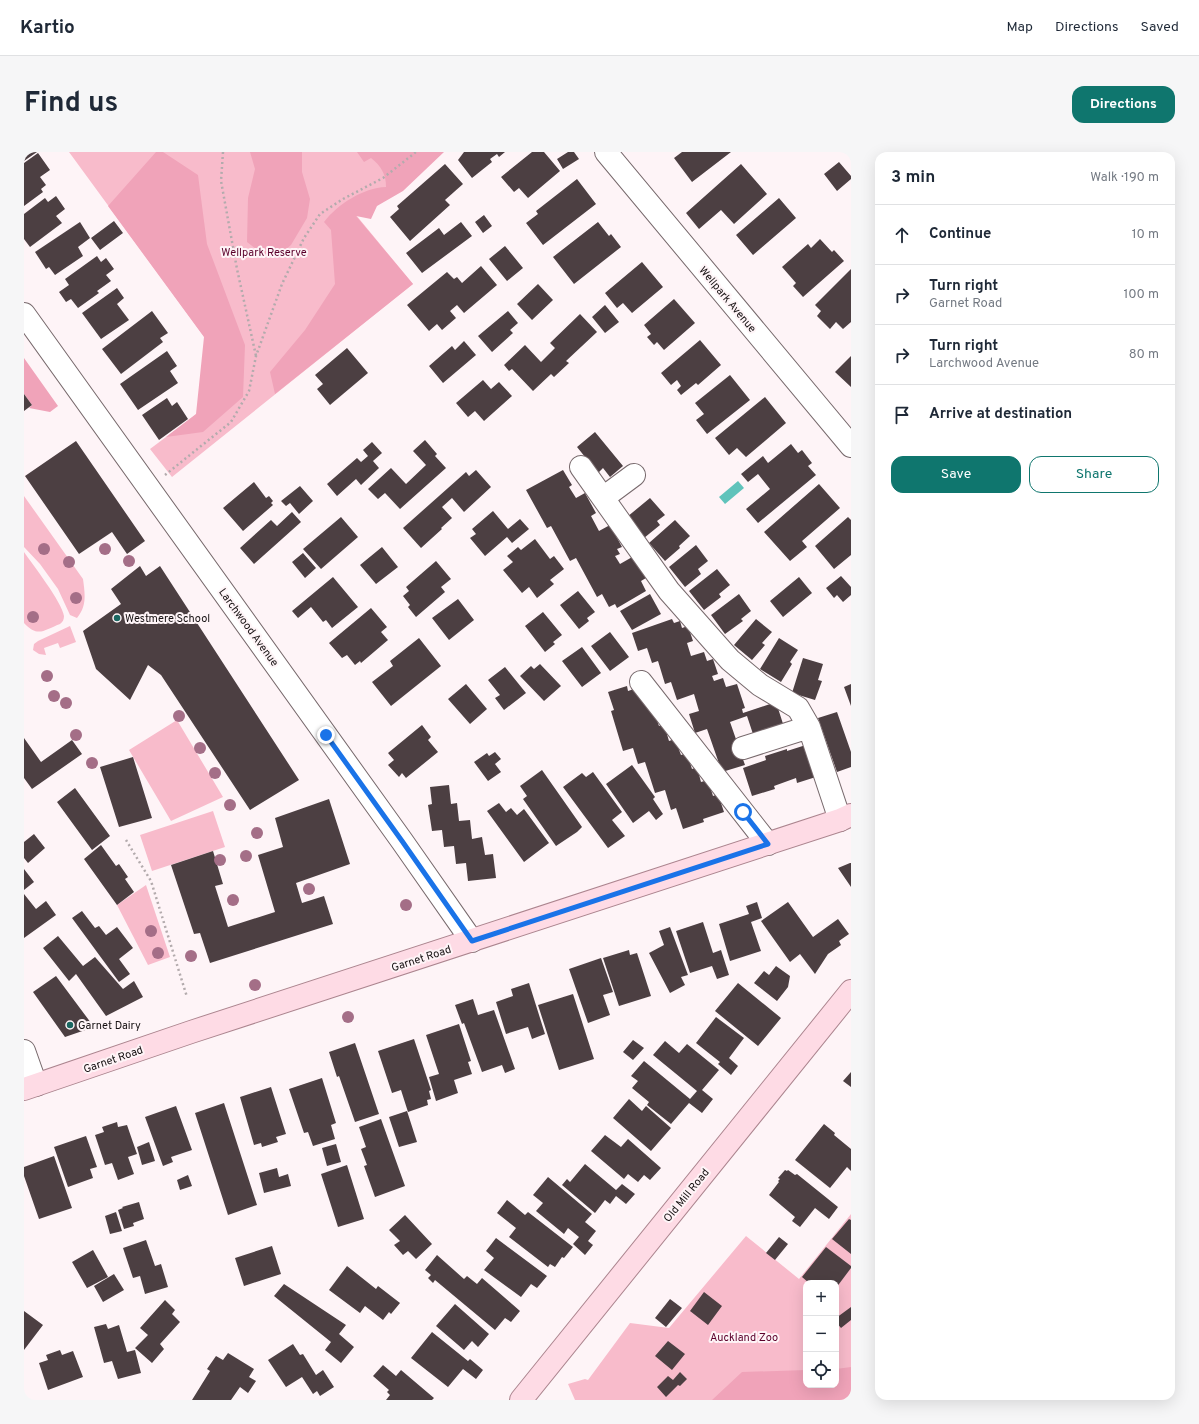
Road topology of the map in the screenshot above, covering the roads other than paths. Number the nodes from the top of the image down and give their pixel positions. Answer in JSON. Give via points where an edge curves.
{"nodes":[{"id":1,"x":606,"y":152,"type":"edge"},
{"id":2,"x":24,"y":314,"type":"edge"},
{"id":3,"x":851,"y":446,"type":"edge"},
{"id":4,"x":581,"y":467,"type":"dead end"},
{"id":5,"x":634,"y":475,"type":"dead end"},
{"id":6,"x":603,"y":498,"type":"junction"},
{"id":7,"x":641,"y":682,"type":"dead end"},
{"id":8,"x":809,"y":727,"type":"junction"},
{"id":9,"x":743,"y":748,"type":"dead end"},
{"id":10,"x":847,"y":818,"type":"edge"},
{"id":11,"x":768,"y":844,"type":"junction"},
{"id":12,"x":472,"y":941,"type":"junction"},
{"id":13,"x":851,"y":991,"type":"edge"},
{"id":14,"x":24,"y":1051,"type":"edge"},
{"id":15,"x":30,"y":1087,"type":"edge"},
{"id":16,"x":521,"y":1400,"type":"edge"}],
"edges":[{"from":1,"to":3,"type":"street","name":"Wellpark Avenue"},
{"from":2,"to":12,"type":"street","name":"Larchwood Avenue"},
{"from":4,"to":6,"type":"street"},
{"from":5,"to":6,"type":"street"},
{"from":6,"to":8,"type":"street","via":[[669,591],[730,660],[760,685],[798,708]]},
{"from":7,"to":11,"type":"street"},
{"from":8,"to":9,"type":"street"},
{"from":8,"to":10,"type":"street"},
{"from":10,"to":11,"type":"main road","name":"Garnet Road"},
{"from":11,"to":12,"type":"main road","name":"Garnet Road"},
{"from":12,"to":15,"type":"main road","name":"Garnet Road"},
{"from":13,"to":16,"type":"main road","name":"Old Mill Road"},
{"from":14,"to":15,"type":"street"}]}
